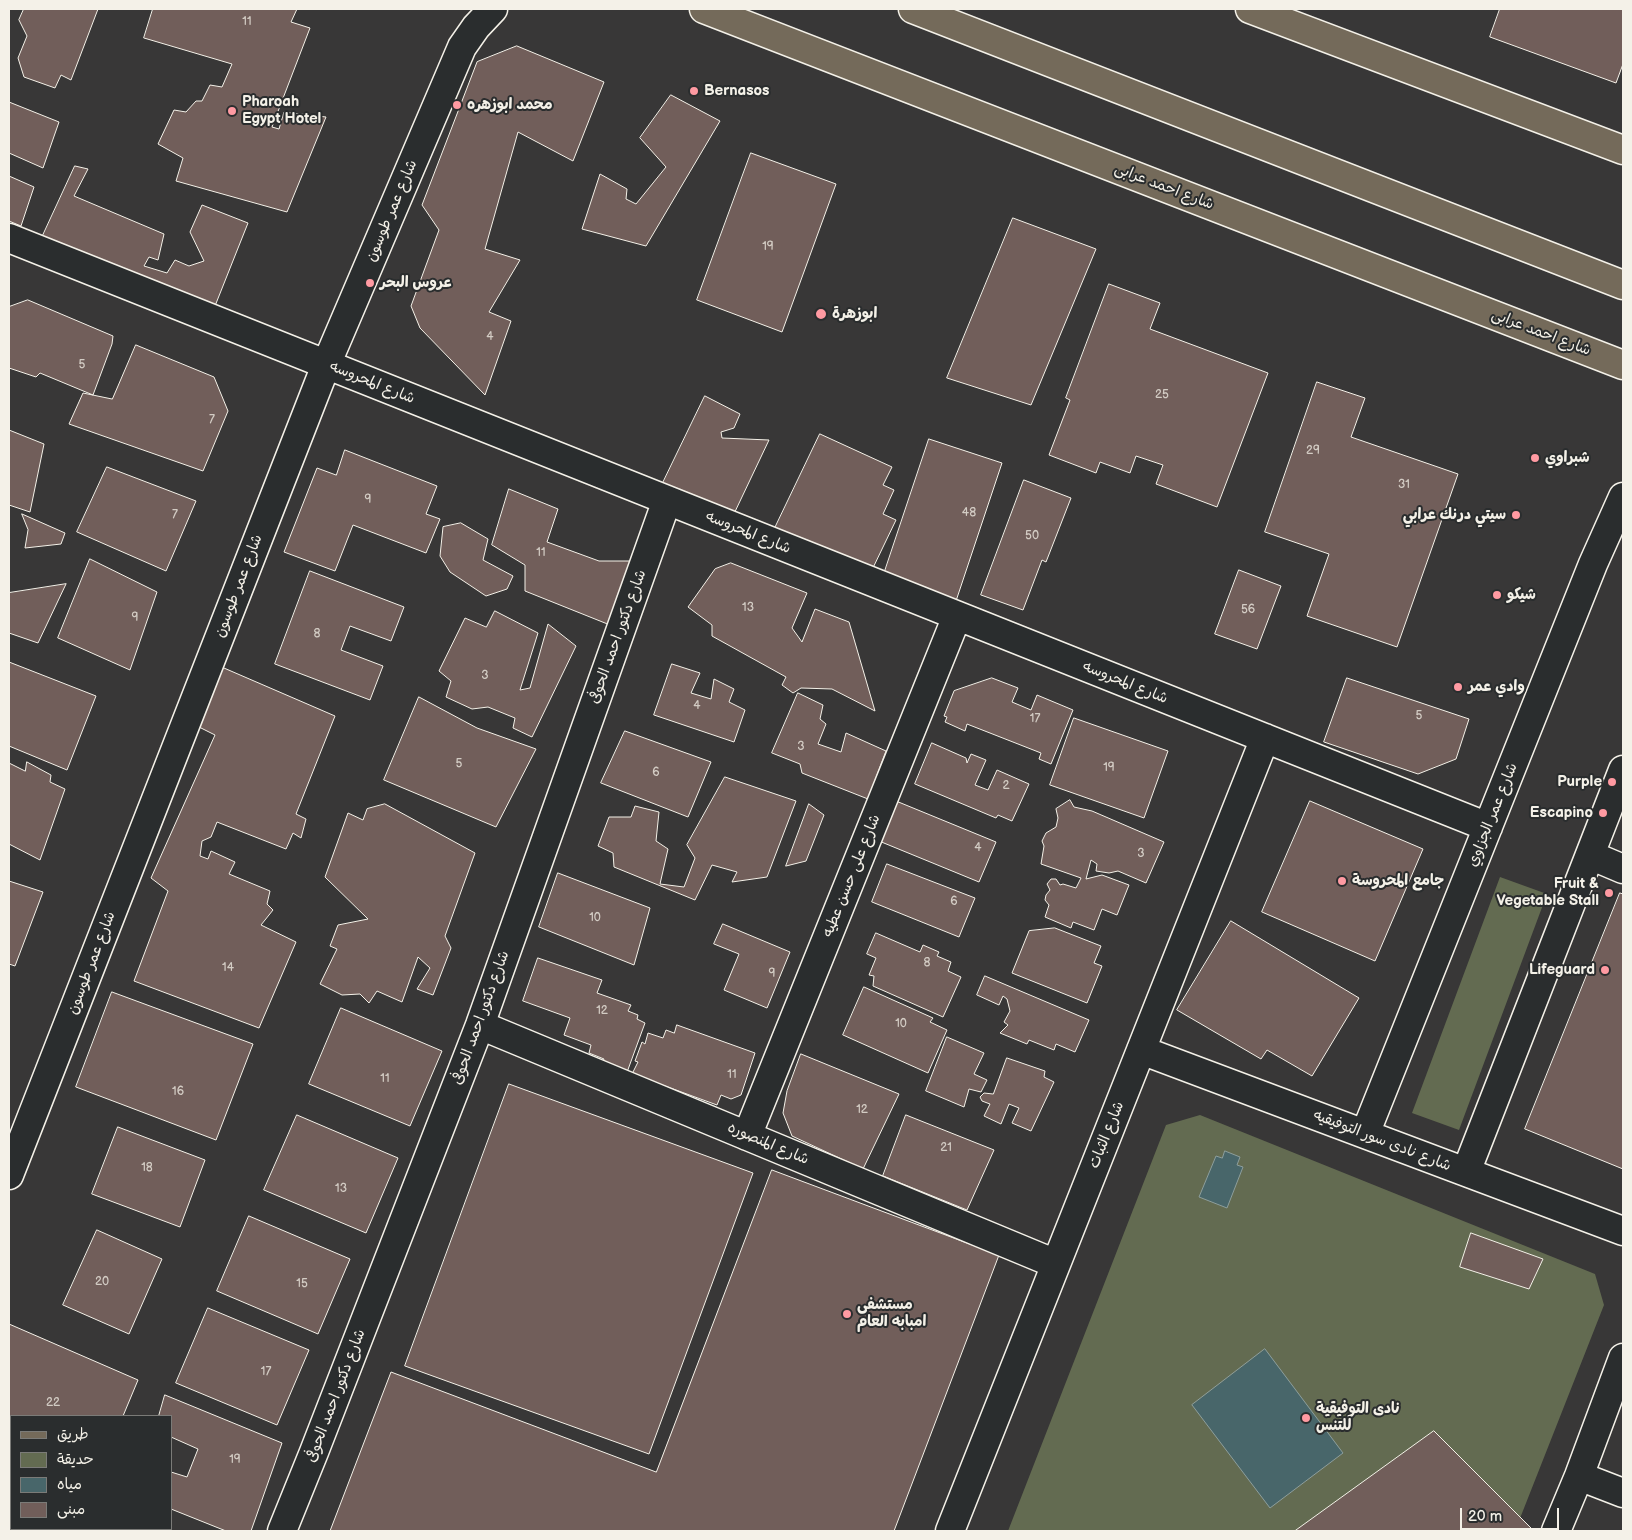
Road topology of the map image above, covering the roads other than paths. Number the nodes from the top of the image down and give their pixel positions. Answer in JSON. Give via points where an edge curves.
{"nodes":[{"id":1,"x":493,"y":9,"type":"edge"},
{"id":2,"x":704,"y":9,"type":"edge"},
{"id":3,"x":913,"y":9,"type":"edge"},
{"id":4,"x":1250,"y":9,"type":"edge"},
{"id":5,"x":1623,"y":150,"type":"edge"},
{"id":6,"x":9,"y":238,"type":"edge"},
{"id":7,"x":1623,"y":285,"type":"edge"},
{"id":8,"x":326,"y":365,"type":"junction"},
{"id":9,"x":1623,"y":365,"type":"edge"},
{"id":10,"x":1623,"y":497,"type":"edge"},
{"id":11,"x":667,"y":500,"type":"junction"},
{"id":12,"x":957,"y":616,"type":"junction"},
{"id":13,"x":1264,"y":738,"type":"junction"},
{"id":14,"x":1623,"y":770,"type":"edge"},
{"id":15,"x":1488,"y":827,"type":"junction"},
{"id":16,"x":1590,"y":855,"type":"junction"},
{"id":17,"x":1623,"y":869,"type":"edge"},
{"id":18,"x":480,"y":1025,"type":"junction"},
{"id":19,"x":1141,"y":1050,"type":"junction"},
{"id":20,"x":1365,"y":1134,"type":"junction"},
{"id":21,"x":747,"y":1136,"type":"junction"},
{"id":22,"x":1466,"y":1172,"type":"junction"},
{"id":23,"x":9,"y":1175,"type":"edge"},
{"id":24,"x":1623,"y":1231,"type":"edge"},
{"id":25,"x":1056,"y":1264,"type":"junction"},
{"id":26,"x":1623,"y":1358,"type":"edge"},
{"id":27,"x":1580,"y":1476,"type":"junction"},
{"id":28,"x":1623,"y":1493,"type":"edge"},
{"id":29,"x":282,"y":1531,"type":"edge"},
{"id":30,"x":950,"y":1531,"type":"edge"},
{"id":31,"x":1556,"y":1531,"type":"edge"}],
"edges":[{"from":1,"to":8,"type":"street","name":"شارع عمر طوسون","via":[[462,47]]},
{"from":2,"to":9,"type":"main road","name":"شارع احمد عرابى"},
{"from":3,"to":7,"type":"main road"},
{"from":4,"to":5,"type":"main road"},
{"from":6,"to":8,"type":"street","name":"شارع المحروسه"},
{"from":8,"to":11,"type":"street","name":"شارع المحروسه"},
{"from":8,"to":23,"type":"street","name":"شارع عمر طوسون"},
{"from":10,"to":15,"type":"street","name":"شارع عمر الجزاوي"},
{"from":11,"to":12,"type":"street","name":"شارع المحروسه"},
{"from":11,"to":18,"type":"street","name":"شارع دكتور احمد الحوفى"},
{"from":12,"to":13,"type":"street","name":"شارع المحروسه"},
{"from":12,"to":21,"type":"street","name":"شارع على حسن عطيه"},
{"from":13,"to":15,"type":"street","name":"شارع المحروسه"},
{"from":13,"to":19,"type":"street","name":"شارع الثبات"},
{"from":14,"to":16,"type":"street"},
{"from":15,"to":20,"type":"street","name":"شارع عمر الجزاوي"},
{"from":16,"to":17,"type":"street"},
{"from":16,"to":22,"type":"street"},
{"from":18,"to":21,"type":"street","name":"شارع المنصوره"},
{"from":18,"to":29,"type":"street","name":"شارع دكتور احمد الحوفى"},
{"from":19,"to":20,"type":"street","name":"شارع نادى سور التوفيقيه"},
{"from":19,"to":25,"type":"street","name":"شارع الثبات"},
{"from":20,"to":22,"type":"street","name":"شارع نادى سور التوفيقيه"},
{"from":21,"to":25,"type":"street","name":"شارع المنصوره"},
{"from":22,"to":24,"type":"street","name":"شارع نادى سور التوفيقيه"},
{"from":25,"to":30,"type":"street","name":"شارع الثبات"},
{"from":26,"to":27,"type":"street"},
{"from":27,"to":28,"type":"street"},
{"from":27,"to":31,"type":"street"}]}
